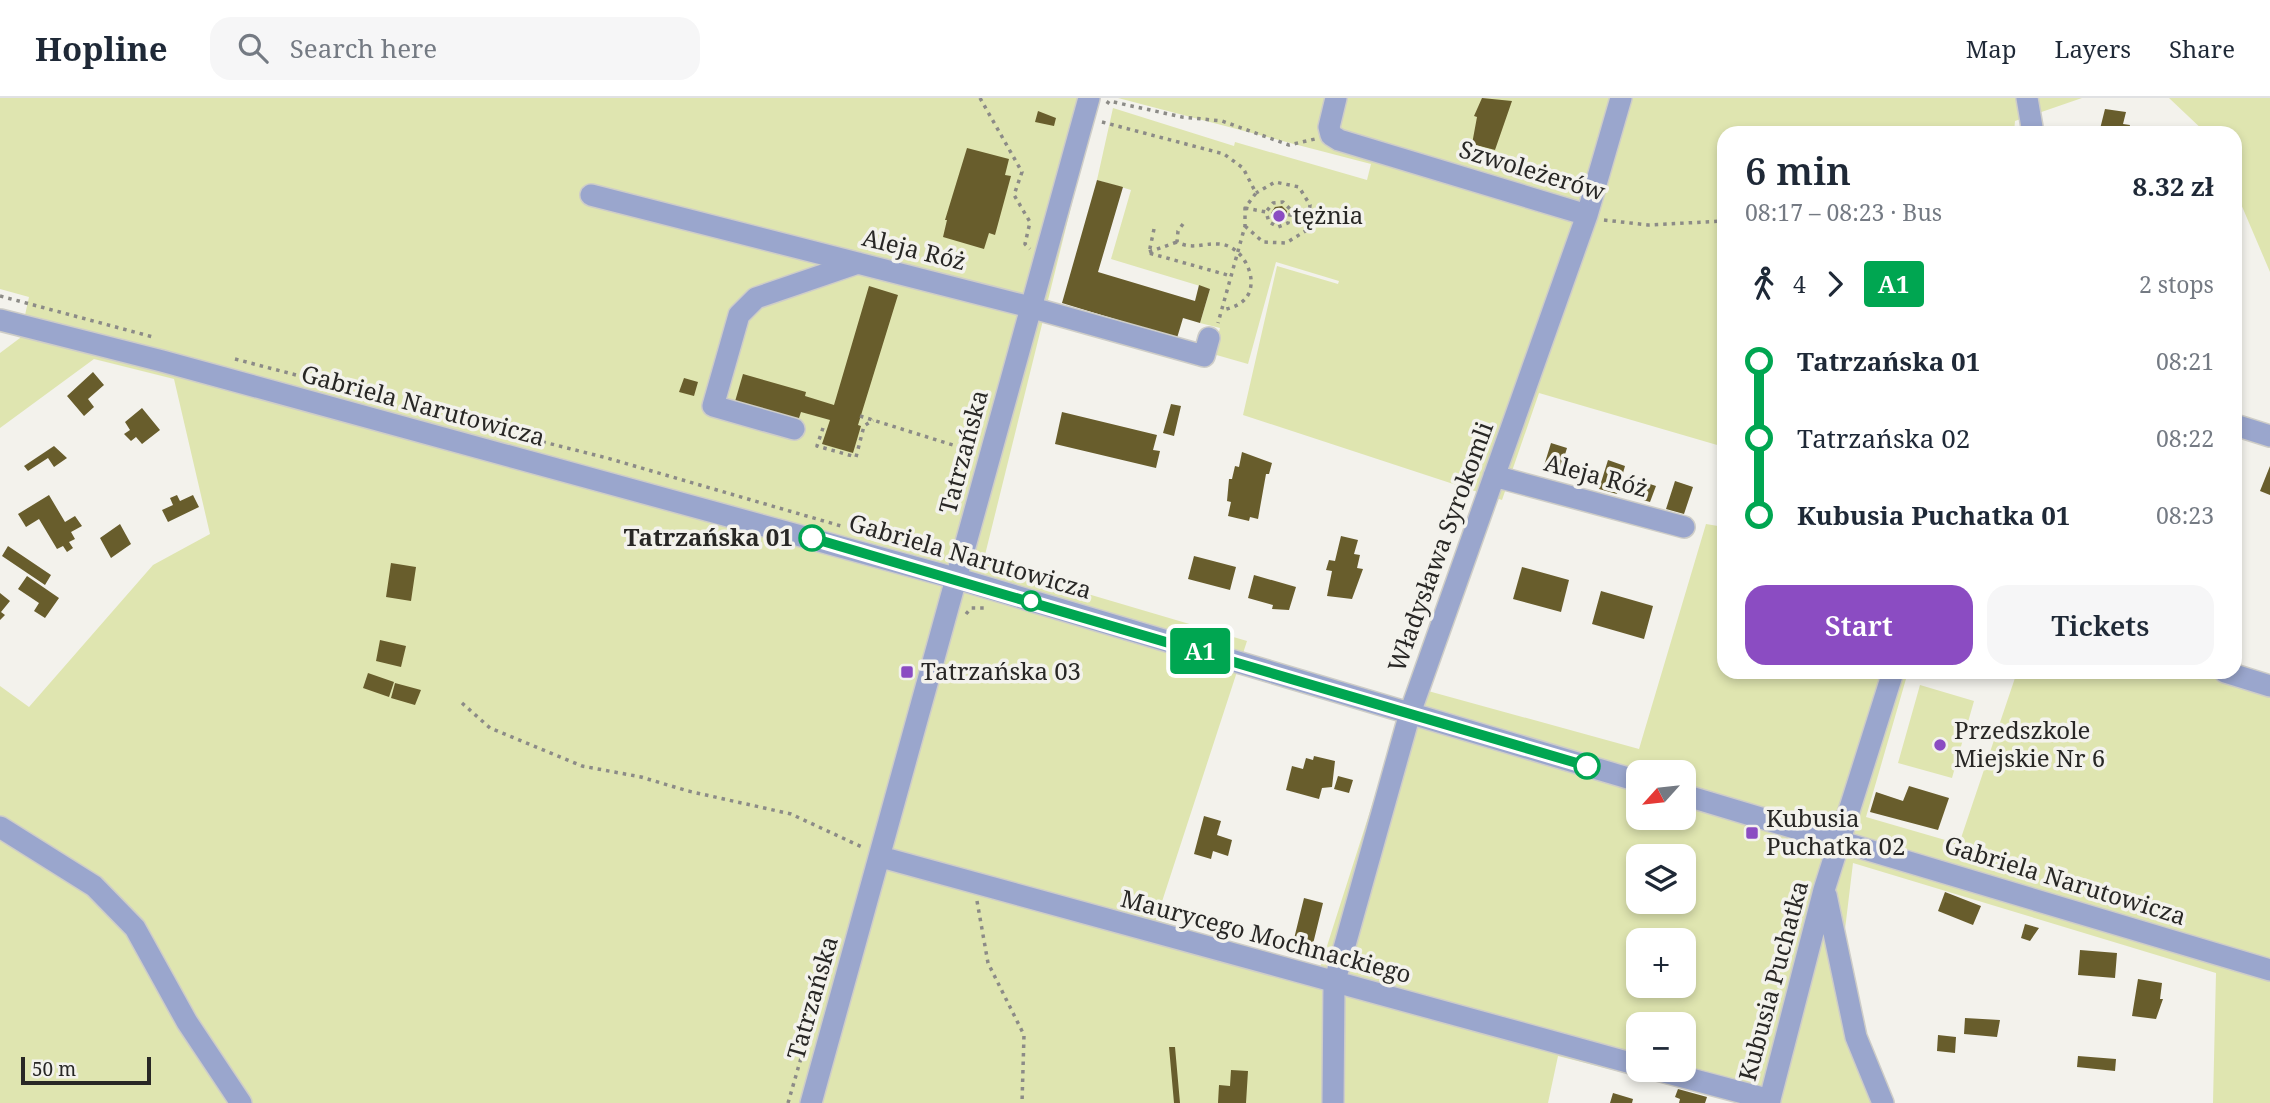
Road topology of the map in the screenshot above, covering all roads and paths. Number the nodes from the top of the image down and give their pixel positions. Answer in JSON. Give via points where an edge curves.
{"nodes":[{"id":1,"x":980,"y":98,"type":"edge"},
{"id":2,"x":1336,"y":98,"type":"edge"},
{"id":3,"x":1621,"y":98,"type":"edge"},
{"id":4,"x":2027,"y":99,"type":"edge"},
{"id":5,"x":1089,"y":112,"type":"edge"},
{"id":6,"x":2032,"y":126,"type":"edge"},
{"id":7,"x":1331,"y":135,"type":"junction"},
{"id":8,"x":1255,"y":193,"type":"junction"},
{"id":9,"x":591,"y":195,"type":"dead end"},
{"id":10,"x":1245,"y":208,"type":"junction"},
{"id":11,"x":1266,"y":212,"type":"junction"},
{"id":12,"x":1290,"y":215,"type":"junction"},
{"id":13,"x":1587,"y":215,"type":"junction"},
{"id":14,"x":1308,"y":218,"type":"junction"},
{"id":15,"x":1717,"y":222,"type":"edge"},
{"id":16,"x":1183,"y":224,"type":"dead end"},
{"id":17,"x":1245,"y":226,"type":"junction"},
{"id":18,"x":1154,"y":229,"type":"dead end"},
{"id":19,"x":1177,"y":242,"type":"junction"},
{"id":20,"x":1237,"y":252,"type":"junction"},
{"id":21,"x":1149,"y":253,"type":"junction"},
{"id":22,"x":1035,"y":254,"type":"dead end"},
{"id":23,"x":858,"y":263,"type":"junction"},
{"id":24,"x":1231,"y":276,"type":"junction"},
{"id":25,"x":0,"y":296,"type":"edge"},
{"id":26,"x":1030,"y":307,"type":"junction"},
{"id":27,"x":1223,"y":310,"type":"junction"},
{"id":28,"x":0,"y":320,"type":"edge"},
{"id":29,"x":1213,"y":333,"type":"joint"},
{"id":30,"x":160,"y":339,"type":"dead end"},
{"id":31,"x":227,"y":357,"type":"dead end"},
{"id":32,"x":404,"y":407,"type":"dead end"},
{"id":33,"x":860,"y":416,"type":"dead end"},
{"id":34,"x":873,"y":420,"type":"junction"},
{"id":35,"x":458,"y":421,"type":"dead end"},
{"id":36,"x":2242,"y":427,"type":"edge"},
{"id":37,"x":823,"y":428,"type":"dead end"},
{"id":38,"x":794,"y":429,"type":"dead end"},
{"id":39,"x":2270,"y":436,"type":"edge"},
{"id":40,"x":990,"y":456,"type":"junction"},
{"id":41,"x":1494,"y":476,"type":"junction"},
{"id":42,"x":1684,"y":527,"type":"dead end"},
{"id":43,"x":850,"y":530,"type":"dead end"},
{"id":44,"x":958,"y":579,"type":"junction"},
{"id":45,"x":984,"y":608,"type":"dead end"},
{"id":46,"x":965,"y":615,"type":"dead end"},
{"id":47,"x":2242,"y":677,"type":"edge"},
{"id":48,"x":1891,"y":679,"type":"edge"},
{"id":49,"x":2270,"y":686,"type":"edge"},
{"id":50,"x":462,"y":703,"type":"dead end"},
{"id":51,"x":1410,"y":713,"type":"junction"},
{"id":52,"x":1626,"y":777,"type":"edge"},
{"id":53,"x":1696,"y":799,"type":"edge"},
{"id":54,"x":0,"y":827,"type":"edge"},
{"id":55,"x":1839,"y":841,"type":"junction"},
{"id":56,"x":881,"y":858,"type":"junction"},
{"id":57,"x":973,"y":883,"type":"junction"},
{"id":58,"x":1824,"y":890,"type":"junction"},
{"id":59,"x":2270,"y":970,"type":"edge"},
{"id":60,"x":1334,"y":984,"type":"junction"},
{"id":61,"x":1626,"y":1062,"type":"edge"},
{"id":62,"x":1696,"y":1081,"type":"edge"},
{"id":63,"x":1769,"y":1102,"type":"edge"},
{"id":64,"x":241,"y":1103,"type":"edge"},
{"id":65,"x":811,"y":1103,"type":"edge"},
{"id":66,"x":1022,"y":1103,"type":"edge"},
{"id":67,"x":1333,"y":1103,"type":"edge"},
{"id":68,"x":1883,"y":1103,"type":"edge"}],
"edges":[{"from":1,"to":22,"type":"path","via":[[1022,172],[1014,195],[1030,222],[1025,244]]},
{"from":2,"to":7,"type":"street"},
{"from":3,"to":13,"type":"street","name":"Władysława Syrokomli"},
{"from":4,"to":6,"type":"street"},
{"from":5,"to":7,"type":"path","via":[[1109,101],[1222,121],[1289,145]]},
{"from":5,"to":8,"type":"path","via":[[1224,154],[1243,168]]},
{"from":5,"to":26,"type":"street","name":"Tatrzańska"},
{"from":7,"to":13,"type":"street","name":"Szwoleżerów"},
{"from":8,"to":10,"type":"path"},
{"from":8,"to":14,"type":"path","via":[[1275,182],[1300,187],[1310,205]]},
{"from":9,"to":23,"type":"street","name":"Aleja Róż"},
{"from":10,"to":11,"type":"path"},
{"from":10,"to":17,"type":"path"},
{"from":11,"to":12,"type":"path","via":[[1273,203],[1283,202]]},
{"from":11,"to":12,"type":"path","via":[[1269,222],[1278,227],[1288,223]]},
{"from":12,"to":14,"type":"path"},
{"from":13,"to":15,"type":"path","name":"Szwoleżerów","via":[[1615,223]]},
{"from":13,"to":41,"type":"street","name":"Władysława Syrokomli"},
{"from":14,"to":17,"type":"path","via":[[1307,230],[1286,243],[1263,242]]},
{"from":16,"to":19,"type":"path"},
{"from":17,"to":20,"type":"path"},
{"from":18,"to":21,"type":"path"},
{"from":19,"to":20,"type":"path","via":[[1189,248],[1220,243]]},
{"from":19,"to":21,"type":"path"},
{"from":20,"to":24,"type":"path"},
{"from":20,"to":27,"type":"path","via":[[1249,267],[1252,284],[1247,297]]},
{"from":21,"to":24,"type":"path"},
{"from":23,"to":26,"type":"street","name":"Aleja Róż"},
{"from":23,"to":38,"type":"street","via":[[756,299],[739,315],[713,406]]},
{"from":24,"to":27,"type":"path"},
{"from":25,"to":30,"type":"path"},
{"from":26,"to":29,"type":"street","name":"Aleja Róż","via":[[1204,356]]},
{"from":26,"to":40,"type":"street","name":"Tatrzańska"},
{"from":27,"to":29,"type":"path"},
{"from":28,"to":44,"type":"street","name":"Gabriela Narutowicza"},
{"from":31,"to":32,"type":"path","via":[[344,383]]},
{"from":33,"to":34,"type":"path"},
{"from":34,"to":37,"type":"path","via":[[864,426],[856,457],[817,446]]},
{"from":34,"to":40,"type":"path"},
{"from":35,"to":43,"type":"path","via":[[718,488]]},
{"from":36,"to":39,"type":"street"},
{"from":40,"to":44,"type":"street","name":"Tatrzańska"},
{"from":41,"to":42,"type":"street","name":"Aleja Róż"},
{"from":41,"to":51,"type":"street","name":"Władysława Syrokomli"},
{"from":44,"to":51,"type":"street","name":"Gabriela Narutowicza"},
{"from":44,"to":56,"type":"street","name":"Tatrzańska"},
{"from":45,"to":46,"type":"path","via":[[971,608]]},
{"from":47,"to":49,"type":"street"},
{"from":48,"to":55,"type":"street","name":"Kubusia Puchatka"},
{"from":50,"to":56,"type":"path","via":[[490,728],[582,766],[791,814]]},
{"from":51,"to":52,"type":"street","name":"Gabriela Narutowicza"},
{"from":51,"to":60,"type":"street","name":"Władysława Syrokomli"},
{"from":53,"to":55,"type":"street","name":"Gabriela Narutowicza"},
{"from":54,"to":64,"type":"street","via":[[94,886],[135,928],[187,1022]]},
{"from":55,"to":58,"type":"street","name":"Kubusia Puchatka"},
{"from":55,"to":59,"type":"street","name":"Gabriela Narutowicza"},
{"from":56,"to":57,"type":"street","name":"Maurycego Mochnackiego"},
{"from":56,"to":65,"type":"street","name":"Tatrzańska"},
{"from":57,"to":60,"type":"street","name":"Maurycego Mochnackiego"},
{"from":57,"to":66,"type":"path","via":[[988,963],[1024,1035]]},
{"from":58,"to":63,"type":"street","name":"Kubusia Puchatka"},
{"from":58,"to":68,"type":"street","via":[[1856,1037]]},
{"from":60,"to":61,"type":"street","name":"Maurycego Mochnackiego"},
{"from":60,"to":67,"type":"street","name":"Władysława Syrokomli"},
{"from":62,"to":63,"type":"street"}]}
